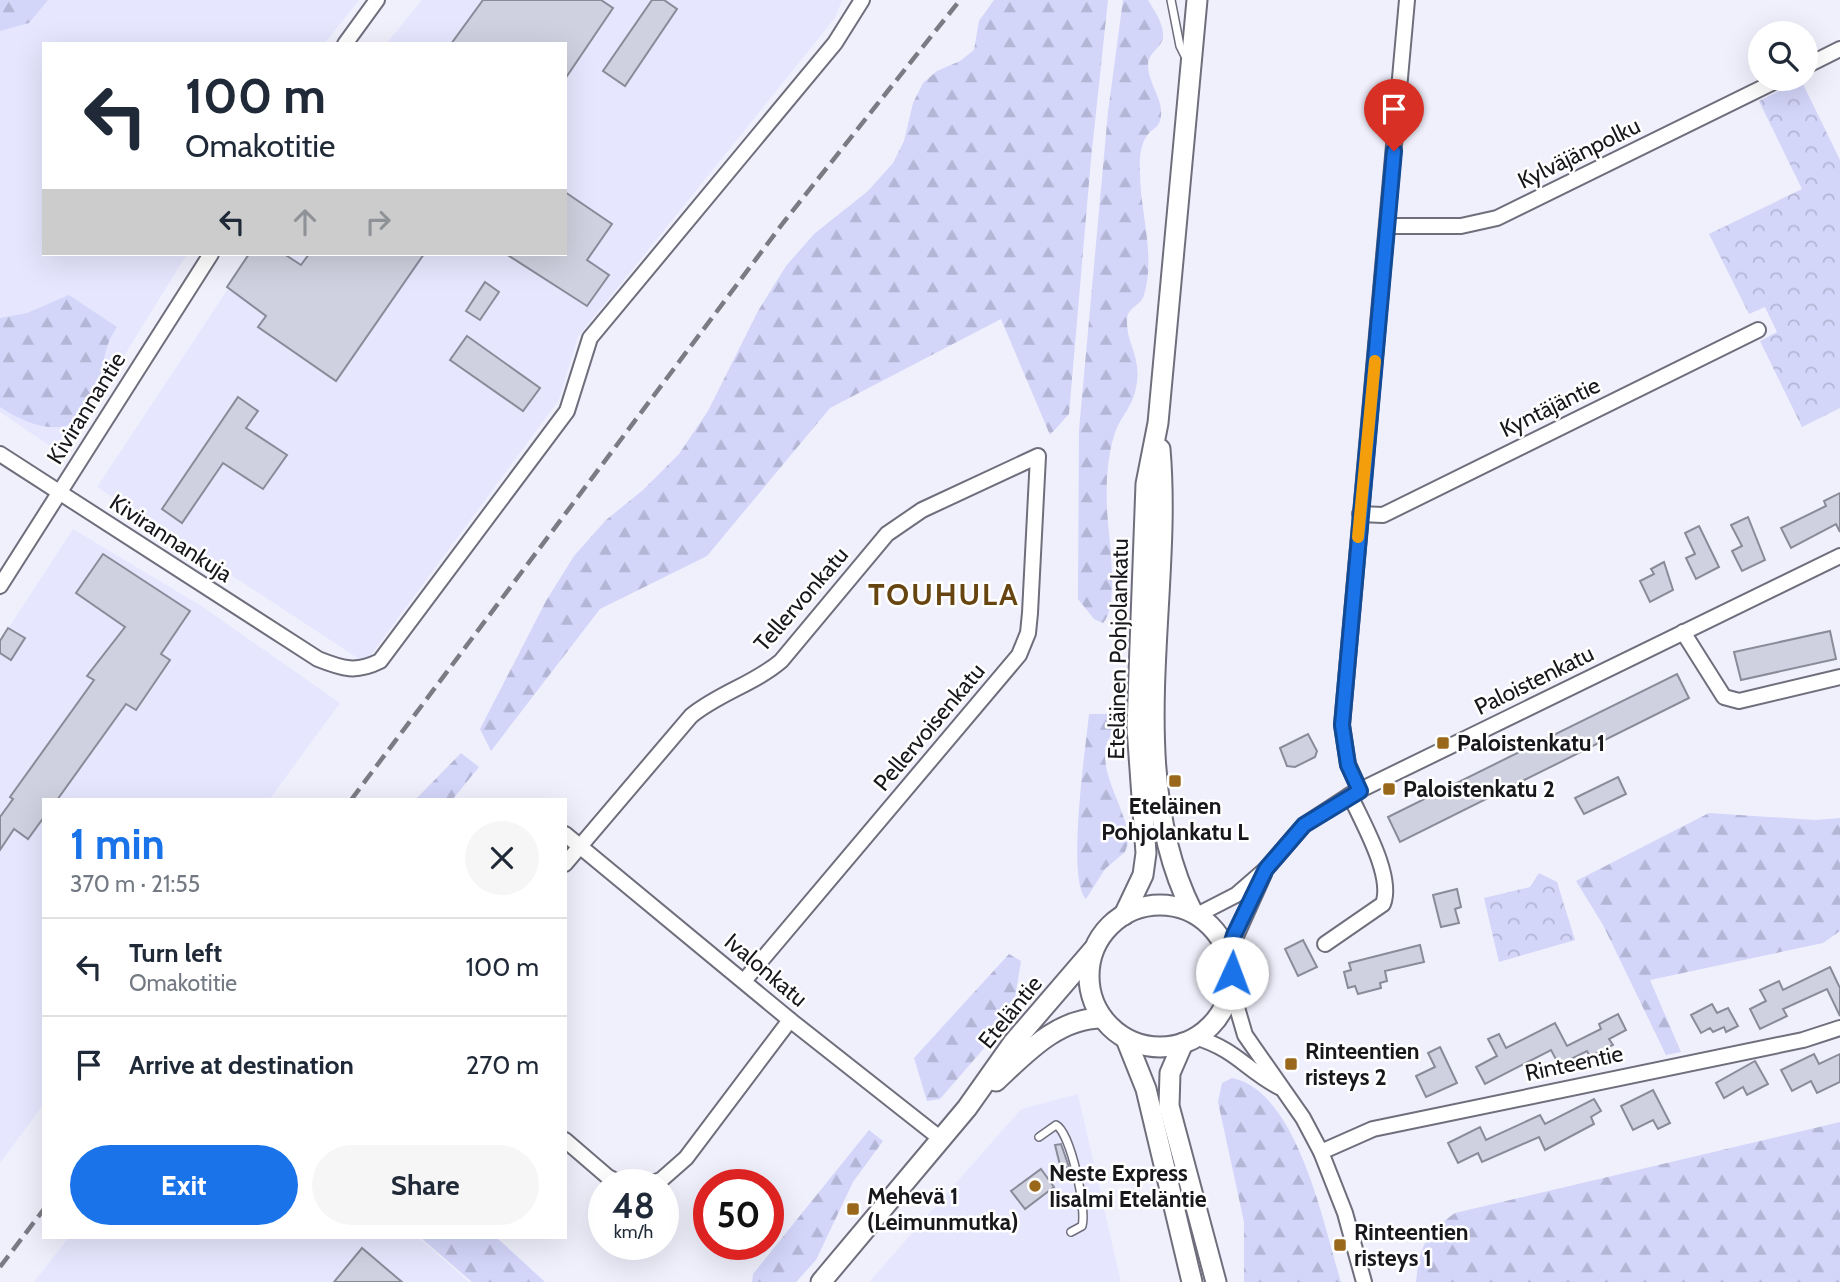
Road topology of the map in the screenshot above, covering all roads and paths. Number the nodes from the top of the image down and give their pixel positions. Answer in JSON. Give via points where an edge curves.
{"nodes":[{"id":1,"x":377,"y":0,"type":"edge"},
{"id":2,"x":862,"y":0,"type":"edge"},
{"id":3,"x":1171,"y":0,"type":"edge"},
{"id":4,"x":1196,"y":0,"type":"edge"},
{"id":5,"x":1407,"y":0,"type":"edge"},
{"id":6,"x":346,"y":42,"type":"edge"},
{"id":7,"x":1840,"y":49,"type":"edge"},
{"id":8,"x":1818,"y":60,"type":"edge"},
{"id":9,"x":1191,"y":69,"type":"junction"},
{"id":10,"x":1756,"y":91,"type":"edge"},
{"id":11,"x":1388,"y":226,"type":"junction"},
{"id":12,"x":210,"y":256,"type":"edge"},
{"id":13,"x":1758,"y":330,"type":"dead end"},
{"id":14,"x":1158,"y":423,"type":"junction"},
{"id":15,"x":0,"y":454,"type":"edge"},
{"id":16,"x":1038,"y":456,"type":"joint"},
{"id":17,"x":59,"y":493,"type":"junction"},
{"id":18,"x":1360,"y":514,"type":"junction"},
{"id":19,"x":1840,"y":556,"type":"edge"},
{"id":20,"x":0,"y":586,"type":"edge"},
{"id":21,"x":1684,"y":632,"type":"junction"},
{"id":22,"x":1840,"y":677,"type":"edge"},
{"id":23,"x":1355,"y":793,"type":"junction"},
{"id":24,"x":567,"y":836,"type":"edge"},
{"id":25,"x":581,"y":846,"type":"junction"},
{"id":26,"x":567,"y":862,"type":"edge"},
{"id":27,"x":1266,"y":869,"type":"junction"},
{"id":28,"x":1195,"y":913,"type":"junction"},
{"id":29,"x":1124,"y":915,"type":"junction"},
{"id":30,"x":1325,"y":944,"type":"dead end"},
{"id":31,"x":1094,"y":949,"type":"junction"},
{"id":32,"x":1228,"y":954,"type":"junction"},
{"id":33,"x":744,"y":981,"type":"junction"},
{"id":34,"x":1231,"y":987,"type":"junction"},
{"id":35,"x":1102,"y":1018,"type":"junction"},
{"id":36,"x":790,"y":1020,"type":"junction"},
{"id":37,"x":1840,"y":1028,"type":"edge"},
{"id":38,"x":1126,"y":1039,"type":"junction"},
{"id":39,"x":1189,"y":1040,"type":"junction"},
{"id":40,"x":1280,"y":1087,"type":"junction"},
{"id":41,"x":967,"y":1108,"type":"junction"},
{"id":42,"x":1039,"y":1137,"type":"dead end"},
{"id":43,"x":941,"y":1139,"type":"junction"},
{"id":44,"x":567,"y":1142,"type":"edge"},
{"id":45,"x":1321,"y":1152,"type":"junction"},
{"id":46,"x":599,"y":1169,"type":"edge"},
{"id":47,"x":674,"y":1169,"type":"edge"},
{"id":48,"x":1072,"y":1232,"type":"dead end"},
{"id":49,"x":821,"y":1282,"type":"edge"},
{"id":50,"x":1192,"y":1282,"type":"edge"},
{"id":51,"x":1216,"y":1282,"type":"edge"},
{"id":52,"x":1364,"y":1282,"type":"edge"}],
"edges":[{"from":1,"to":6,"type":"street"},
{"from":2,"to":17,"type":"street","name":"Kivirannankuja","via":[[835,43],[590,338],[567,411],[380,661],[364,669],[347,670],[318,659]]},
{"from":3,"to":9,"type":"lane","name":"Eteläinen Pohjolankatu","via":[[1180,46]]},
{"from":4,"to":9,"type":"main road","name":"Eteläinen Pohjolankatu"},
{"from":5,"to":11,"type":"street"},
{"from":7,"to":8,"type":"street"},
{"from":9,"to":14,"type":"main road","name":"Eteläinen Pohjolankatu"},
{"from":10,"to":11,"type":"street","name":"Kylväjänpolku","via":[[1497,218],[1461,226]]},
{"from":11,"to":18,"type":"street"},
{"from":12,"to":17,"type":"street","name":"Kivirannantie"},
{"from":13,"to":18,"type":"street","name":"Kyntäjäntie","via":[[1383,515]]},
{"from":14,"to":28,"type":"main road","name":"Eteläinen Pohjolankatu","via":[[1163,484],[1156,751],[1166,843]]},
{"from":14,"to":29,"type":"main road","name":"Eteläinen Pohjolankatu","via":[[1146,484],[1138,727],[1146,853],[1143,874]]},
{"from":15,"to":17,"type":"street","name":"Kivirannankuja"},
{"from":16,"to":25,"type":"street","name":"Tellervonkatu","via":[[922,510],[887,534],[781,661],[764,676],[706,703],[691,716]]},
{"from":16,"to":33,"type":"street","name":"Pellervoisenkatu","via":[[1030,613],[1019,655]]},
{"from":17,"to":20,"type":"street","name":"Kivirannantie"},
{"from":18,"to":23,"type":"street","via":[[1342,725]]},
{"from":19,"to":21,"type":"street","name":"Paloistenkatu"},
{"from":21,"to":22,"type":"street","via":[[1716,687],[1731,699],[1739,701]]},
{"from":21,"to":23,"type":"street","name":"Paloistenkatu"},
{"from":23,"to":27,"type":"street","name":"Paloistenkatu","via":[[1304,825]]},
{"from":23,"to":30,"type":"street","via":[[1386,878],[1387,894],[1383,904]]},
{"from":24,"to":25,"type":"street","name":"Ivalonkatu"},
{"from":25,"to":26,"type":"street","name":"Tellervonkatu"},
{"from":25,"to":33,"type":"street","name":"Ivalonkatu"},
{"from":27,"to":28,"type":"street","name":"Paloistenkatu","via":[[1224,904]]},
{"from":27,"to":32,"type":"street","name":"Paloistenkatu"},
{"from":28,"to":29,"type":"main road","via":[[1160,905]]},
{"from":28,"to":32,"type":"main road","via":[[1220,937]]},
{"from":29,"to":31,"type":"main road","via":[[1107,928]]},
{"from":31,"to":35,"type":"main road","via":[[1091,987]]},
{"from":31,"to":41,"type":"main road","name":"Eteläntie","via":[[1013,1043]]},
{"from":32,"to":34,"type":"main road"},
{"from":33,"to":36,"type":"street","name":"Ivalonkatu"},
{"from":34,"to":39,"type":"main road","via":[[1221,1014]]},
{"from":34,"to":40,"type":"street","via":[[1245,1035]]},
{"from":35,"to":38,"type":"main road"},
{"from":35,"to":41,"type":"main road","name":"Eteläntie","via":[[1072,1022],[1053,1033]]},
{"from":36,"to":43,"type":"street","name":"Ivalonkatu"},
{"from":36,"to":47,"type":"street"},
{"from":37,"to":45,"type":"street","name":"Rinteentie","via":[[1803,1040],[1373,1129]]},
{"from":38,"to":39,"type":"main road","via":[[1153,1046]]},
{"from":38,"to":50,"type":"main road","via":[[1146,1089]]},
{"from":39,"to":40,"type":"street","via":[[1231,1051]]},
{"from":39,"to":51,"type":"main road","via":[[1170,1073],[1168,1106]]},
{"from":40,"to":45,"type":"street"},
{"from":41,"to":43,"type":"main road","name":"Eteläntie"},
{"from":42,"to":48,"type":"lane","via":[[1056,1125],[1067,1137],[1085,1213],[1082,1226]]},
{"from":43,"to":49,"type":"main road","name":"Eteläntie"},
{"from":44,"to":46,"type":"street"},
{"from":45,"to":52,"type":"street","via":[[1345,1213]]}]}
